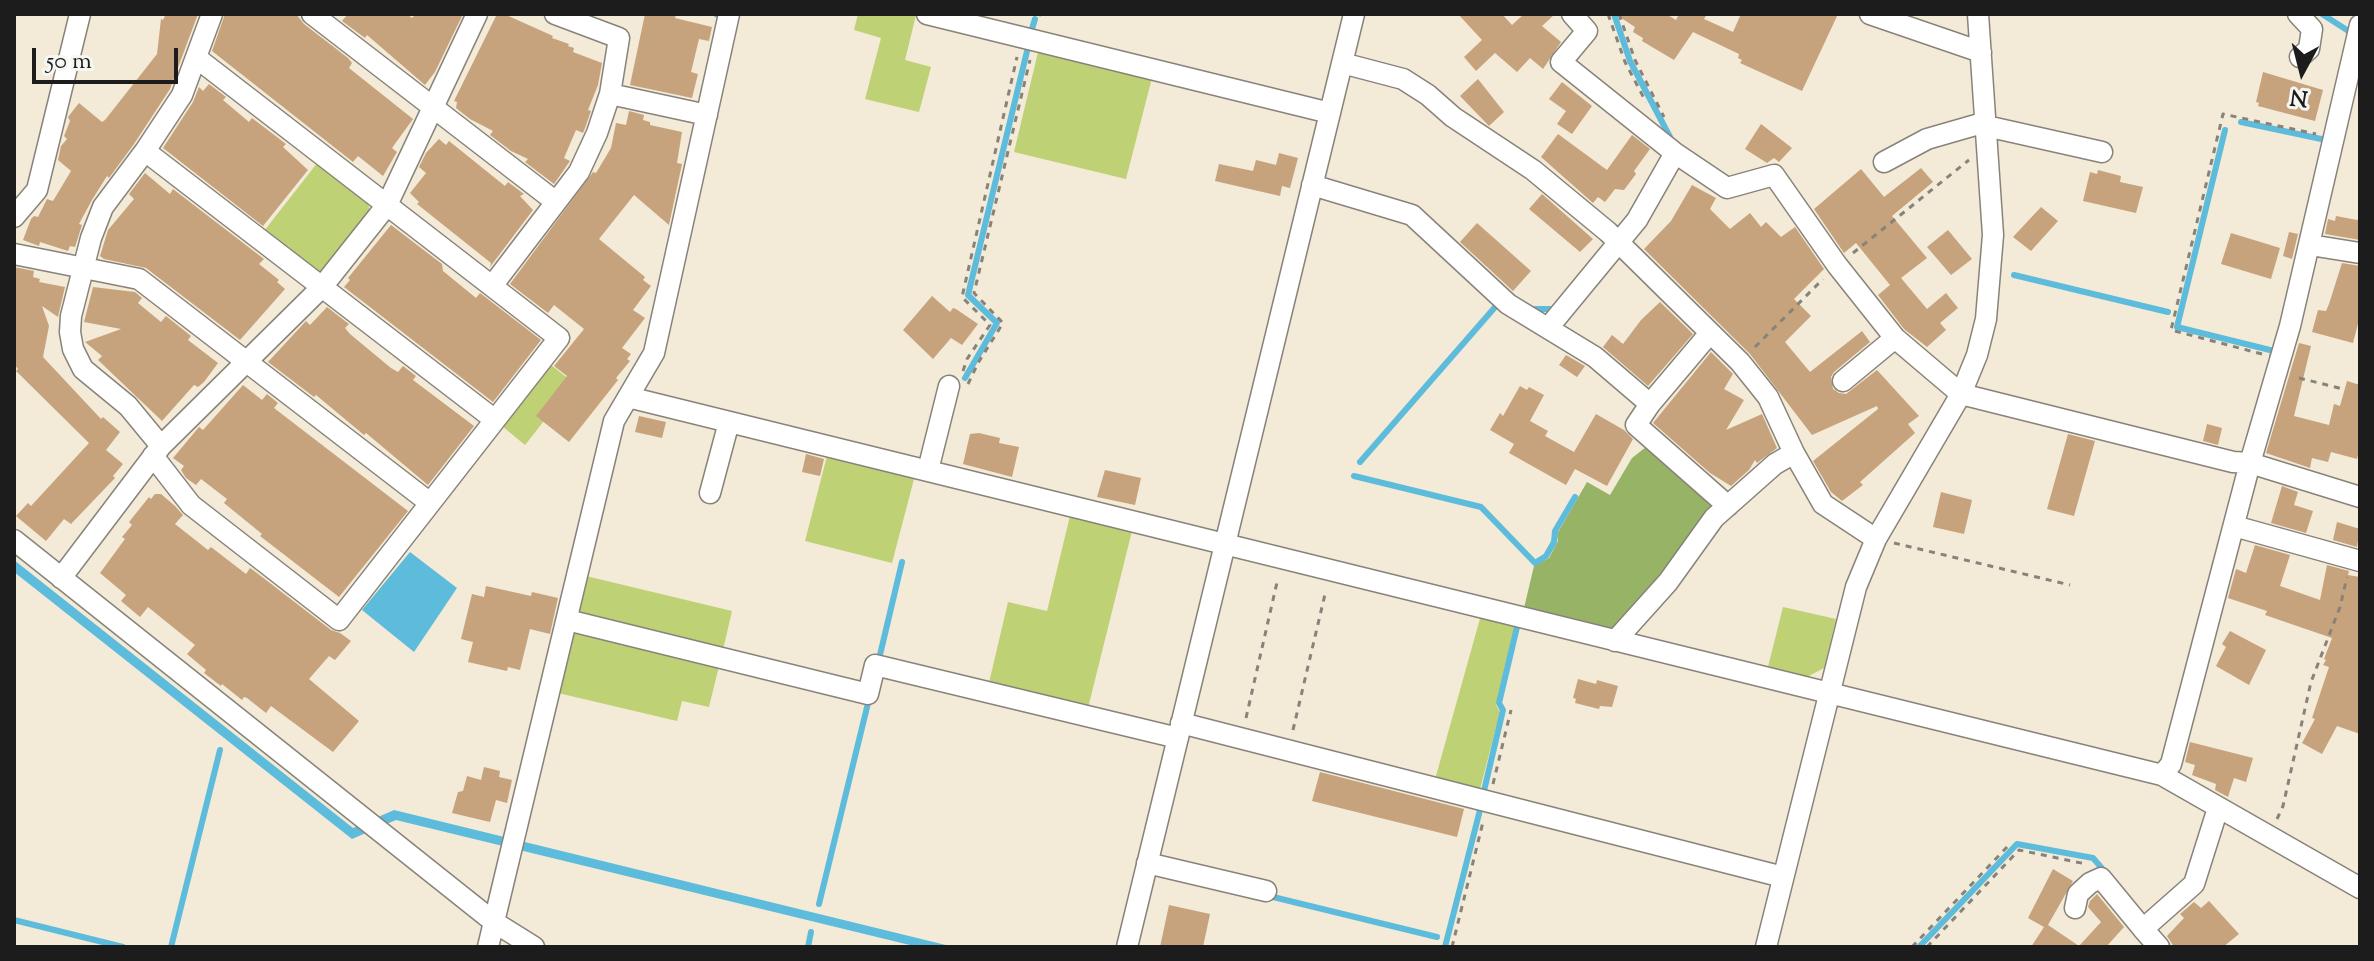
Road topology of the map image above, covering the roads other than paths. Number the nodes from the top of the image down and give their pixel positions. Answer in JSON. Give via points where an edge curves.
{"nodes":[{"id":1,"x":80,"y":14,"type":"edge"},
{"id":2,"x":212,"y":14,"type":"edge"},
{"id":3,"x":312,"y":14,"type":"edge"},
{"id":4,"x":477,"y":14,"type":"edge"},
{"id":5,"x":555,"y":14,"type":"edge"},
{"id":6,"x":729,"y":14,"type":"edge"},
{"id":7,"x":927,"y":14,"type":"edge"},
{"id":8,"x":1354,"y":14,"type":"edge"},
{"id":9,"x":1572,"y":14,"type":"edge"},
{"id":10,"x":1978,"y":14,"type":"edge"},
{"id":11,"x":2298,"y":14,"type":"edge"},
{"id":12,"x":2344,"y":14,"type":"edge"},
{"id":13,"x":1882,"y":16,"type":"edge"},
{"id":14,"x":2360,"y":24,"type":"edge"},
{"id":15,"x":1981,"y":52,"type":"junction"},
{"id":16,"x":2300,"y":57,"type":"dead end"},
{"id":17,"x":198,"y":59,"type":"junction"},
{"id":18,"x":1342,"y":63,"type":"junction"},
{"id":19,"x":610,"y":94,"type":"junction"},
{"id":20,"x":433,"y":107,"type":"junction"},
{"id":21,"x":1330,"y":113,"type":"junction"},
{"id":22,"x":707,"y":115,"type":"junction"},
{"id":23,"x":1986,"y":131,"type":"junction"},
{"id":24,"x":145,"y":151,"type":"junction"},
{"id":25,"x":2102,"y":152,"type":"dead end"},
{"id":26,"x":1675,"y":153,"type":"junction"},
{"id":27,"x":1884,"y":162,"type":"dead end"},
{"id":28,"x":1312,"y":185,"type":"junction"},
{"id":29,"x":556,"y":202,"type":"junction"},
{"id":30,"x":387,"y":205,"type":"junction"},
{"id":31,"x":14,"y":217,"type":"edge"},
{"id":32,"x":1619,"y":243,"type":"junction"},
{"id":33,"x":2310,"y":245,"type":"junction"},
{"id":34,"x":2360,"y":253,"type":"edge"},
{"id":35,"x":14,"y":254,"type":"edge"},
{"id":36,"x":83,"y":268,"type":"junction"},
{"id":37,"x":492,"y":286,"type":"junction"},
{"id":38,"x":322,"y":287,"type":"junction"},
{"id":39,"x":1548,"y":328,"type":"junction"},
{"id":40,"x":1710,"y":333,"type":"junction"},
{"id":41,"x":1895,"y":338,"type":"junction"},
{"id":42,"x":247,"y":362,"type":"junction"},
{"id":43,"x":1843,"y":381,"type":"dead end"},
{"id":44,"x":954,"y":384,"type":"road end"},
{"id":45,"x":1961,"y":394,"type":"junction"},
{"id":46,"x":628,"y":397,"type":"junction"},
{"id":47,"x":1650,"y":404,"type":"junction"},
{"id":48,"x":495,"y":420,"type":"junction"},
{"id":49,"x":729,"y":422,"type":"junction"},
{"id":50,"x":157,"y":451,"type":"junction"},
{"id":51,"x":1794,"y":453,"type":"junction"},
{"id":52,"x":2250,"y":463,"type":"junction"},
{"id":53,"x":928,"y":470,"type":"junction"},
{"id":54,"x":710,"y":493,"type":"dead end"},
{"id":55,"x":2360,"y":497,"type":"edge"},
{"id":56,"x":430,"y":503,"type":"junction"},
{"id":57,"x":1728,"y":506,"type":"junction"},
{"id":58,"x":2234,"y":526,"type":"junction"},
{"id":59,"x":1876,"y":539,"type":"junction"},
{"id":60,"x":14,"y":540,"type":"edge"},
{"id":61,"x":1225,"y":544,"type":"junction"},
{"id":62,"x":2356,"y":560,"type":"edge"},
{"id":63,"x":61,"y":578,"type":"junction"},
{"id":64,"x":567,"y":620,"type":"junction"},
{"id":65,"x":1615,"y":641,"type":"junction"},
{"id":66,"x":1828,"y":693,"type":"junction"},
{"id":67,"x":1180,"y":731,"type":"junction"},
{"id":68,"x":2162,"y":775,"type":"junction"},
{"id":69,"x":2218,"y":808,"type":"junction"},
{"id":70,"x":1147,"y":863,"type":"junction"},
{"id":71,"x":1783,"y":877,"type":"junction"},
{"id":72,"x":2360,"y":888,"type":"edge"},
{"id":73,"x":1266,"y":891,"type":"dead end"},
{"id":74,"x":2075,"y":908,"type":"dead end"},
{"id":75,"x":494,"y":922,"type":"junction"},
{"id":76,"x":2143,"y":929,"type":"junction"},
{"id":77,"x":488,"y":947,"type":"edge"},
{"id":78,"x":534,"y":947,"type":"edge"},
{"id":79,"x":1127,"y":947,"type":"edge"},
{"id":80,"x":1766,"y":947,"type":"edge"},
{"id":81,"x":2159,"y":947,"type":"edge"}],
"edges":[{"from":1,"to":31,"type":"street","via":[[37,190]]},
{"from":2,"to":17,"type":"street"},
{"from":3,"to":20,"type":"street"},
{"from":4,"to":20,"type":"street"},
{"from":5,"to":19,"type":"street","via":[[619,38]]},
{"from":6,"to":22,"type":"street"},
{"from":7,"to":21,"type":"street"},
{"from":8,"to":18,"type":"street"},
{"from":9,"to":26,"type":"street","via":[[1587,31],[1561,62]]},
{"from":10,"to":15,"type":"street"},
{"from":11,"to":16,"type":"street","via":[[2312,29],[2309,49]]},
{"from":12,"to":14,"type":"street"},
{"from":13,"to":15,"type":"street"},
{"from":14,"to":33,"type":"street"},
{"from":15,"to":23,"type":"street"},
{"from":17,"to":24,"type":"street","via":[[182,95]]},
{"from":17,"to":30,"type":"street"},
{"from":18,"to":21,"type":"street"},
{"from":18,"to":32,"type":"street","via":[[1403,79],[1428,95],[1533,170]]},
{"from":19,"to":22,"type":"street"},
{"from":19,"to":29,"type":"street","via":[[579,172]]},
{"from":20,"to":29,"type":"street"},
{"from":20,"to":30,"type":"street"},
{"from":21,"to":28,"type":"street"},
{"from":22,"to":46,"type":"street","via":[[654,353]]},
{"from":23,"to":25,"type":"street"},
{"from":23,"to":27,"type":"street","via":[[1927,139]]},
{"from":23,"to":45,"type":"street","via":[[1991,278],[1977,355]]},
{"from":24,"to":36,"type":"street","via":[[103,207]]},
{"from":24,"to":38,"type":"street"},
{"from":26,"to":32,"type":"street"},
{"from":26,"to":41,"type":"street","via":[[1727,188],[1774,175]]},
{"from":28,"to":39,"type":"street","via":[[1412,215],[1508,304]]},
{"from":28,"to":61,"type":"street"},
{"from":29,"to":37,"type":"street"},
{"from":30,"to":37,"type":"street"},
{"from":30,"to":38,"type":"street"},
{"from":32,"to":39,"type":"street"},
{"from":32,"to":40,"type":"street"},
{"from":33,"to":34,"type":"street"},
{"from":33,"to":52,"type":"street"},
{"from":35,"to":36,"type":"street"},
{"from":36,"to":42,"type":"street","via":[[139,279]]},
{"from":36,"to":50,"type":"street","via":[[71,316],[73,349],[83,369],[128,406]]},
{"from":37,"to":48,"type":"street","via":[[559,338]]},
{"from":38,"to":42,"type":"street"},
{"from":38,"to":48,"type":"street"},
{"from":39,"to":47,"type":"street","via":[[1595,357]]},
{"from":40,"to":47,"type":"street"},
{"from":40,"to":51,"type":"street","via":[[1768,397]]},
{"from":41,"to":43,"type":"street"},
{"from":41,"to":45,"type":"street"},
{"from":42,"to":50,"type":"street"},
{"from":42,"to":56,"type":"street"},
{"from":44,"to":53,"type":"street"},
{"from":45,"to":52,"type":"street"},
{"from":45,"to":59,"type":"street"},
{"from":46,"to":49,"type":"street"},
{"from":46,"to":64,"type":"street","via":[[614,421]]},
{"from":47,"to":57,"type":"street","via":[[1636,425]]},
{"from":48,"to":56,"type":"street"},
{"from":49,"to":53,"type":"street"},
{"from":49,"to":54,"type":"street"},
{"from":50,"to":56,"type":"street","via":[[191,505],[339,620]]},
{"from":50,"to":63,"type":"street"},
{"from":51,"to":57,"type":"street"},
{"from":51,"to":59,"type":"street","via":[[1823,504]]},
{"from":52,"to":55,"type":"street"},
{"from":52,"to":58,"type":"street"},
{"from":53,"to":61,"type":"street"},
{"from":57,"to":65,"type":"street"},
{"from":58,"to":62,"type":"street"},
{"from":58,"to":68,"type":"street","via":[[2171,764]]},
{"from":59,"to":66,"type":"street","via":[[1856,587]]},
{"from":60,"to":63,"type":"street"},
{"from":61,"to":65,"type":"street"},
{"from":61,"to":67,"type":"street"},
{"from":63,"to":75,"type":"street"},
{"from":64,"to":67,"type":"street","via":[[868,694],[875,665]]},
{"from":64,"to":75,"type":"street"},
{"from":65,"to":66,"type":"street"},
{"from":66,"to":68,"type":"street"},
{"from":66,"to":71,"type":"street"},
{"from":67,"to":70,"type":"street"},
{"from":67,"to":71,"type":"street","via":[[1289,749]]},
{"from":68,"to":69,"type":"street"},
{"from":69,"to":72,"type":"street"},
{"from":69,"to":76,"type":"street","via":[[2194,884]]},
{"from":70,"to":73,"type":"street"},
{"from":70,"to":79,"type":"street"},
{"from":71,"to":80,"type":"street"},
{"from":74,"to":76,"type":"street","via":[[2078,894],[2101,878]]},
{"from":75,"to":77,"type":"street"},
{"from":75,"to":78,"type":"street"},
{"from":76,"to":81,"type":"street"}]}
